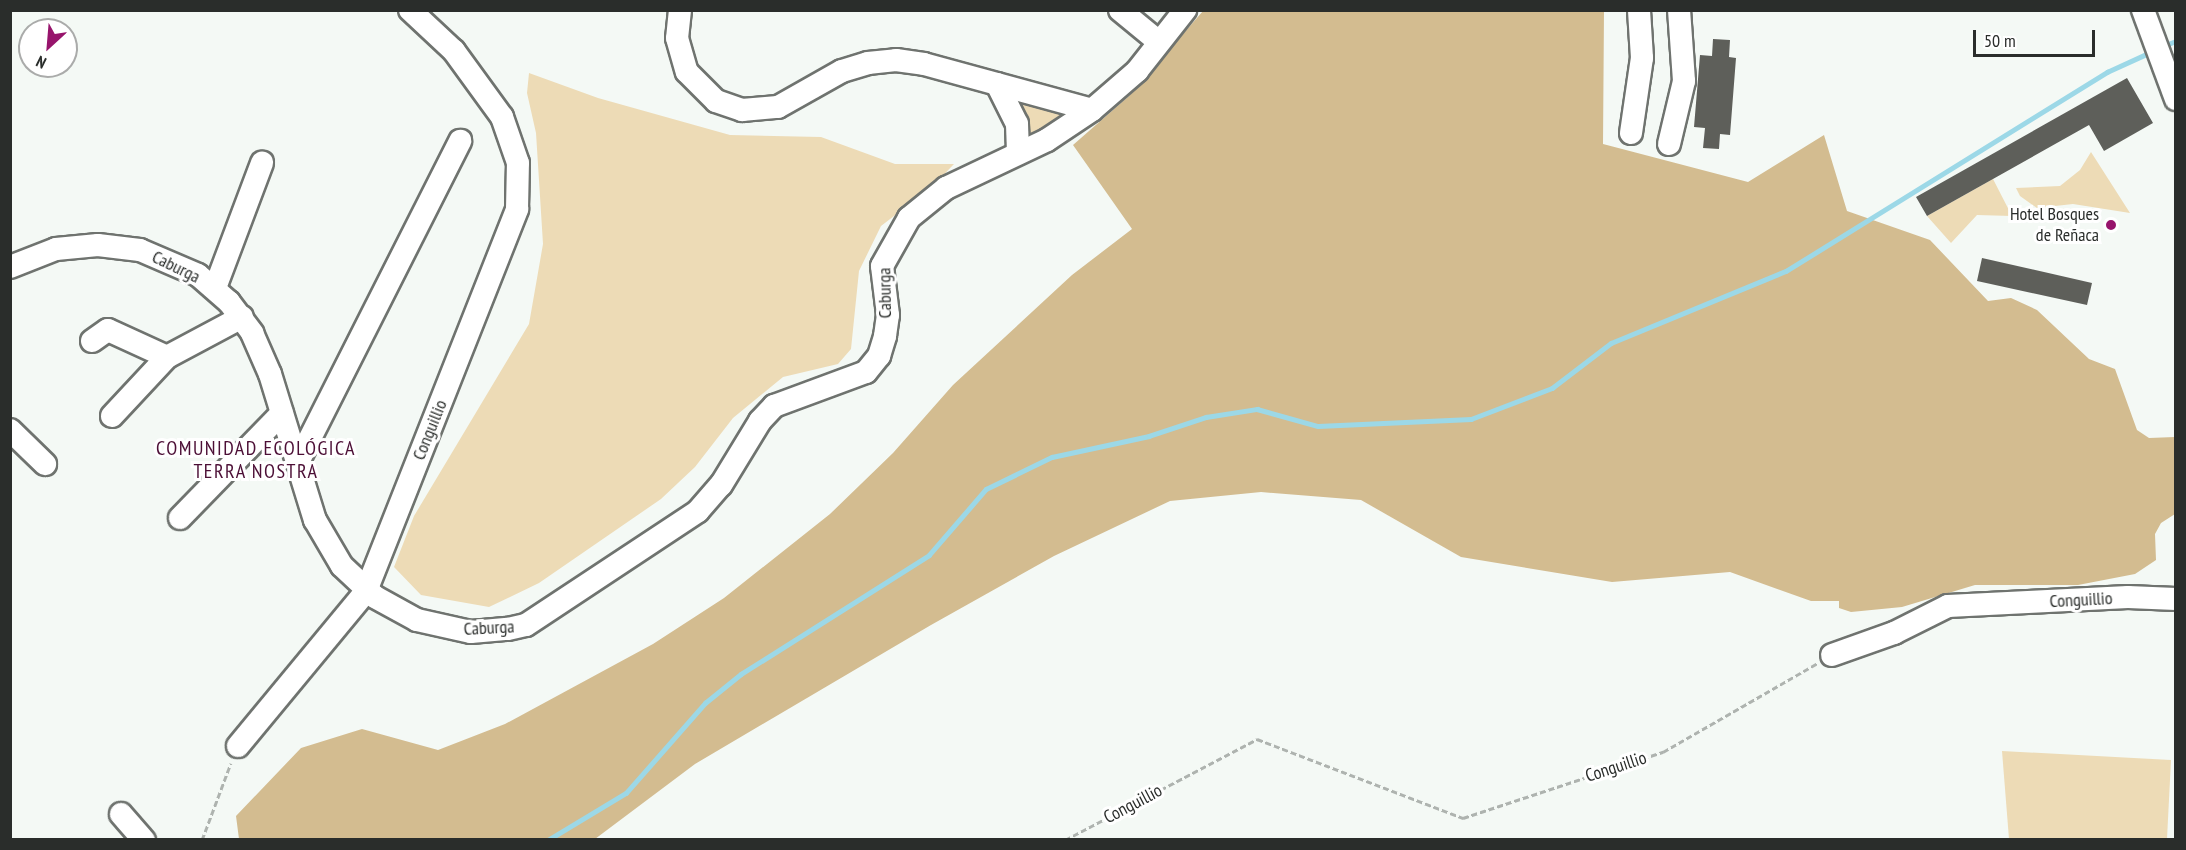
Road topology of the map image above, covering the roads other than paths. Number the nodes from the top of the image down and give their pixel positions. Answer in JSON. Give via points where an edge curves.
{"nodes":[{"id":1,"x":410,"y":10,"type":"edge"},
{"id":2,"x":680,"y":10,"type":"edge"},
{"id":3,"x":1120,"y":10,"type":"edge"},
{"id":4,"x":1185,"y":10,"type":"edge"},
{"id":5,"x":1639,"y":10,"type":"edge"},
{"id":6,"x":1679,"y":10,"type":"edge"},
{"id":7,"x":2143,"y":10,"type":"edge"},
{"id":8,"x":1160,"y":42,"type":"junction"},
{"id":9,"x":996,"y":84,"type":"junction"},
{"id":10,"x":2175,"y":99,"type":"edge"},
{"id":11,"x":1092,"y":110,"type":"junction"},
{"id":12,"x":1631,"y":133,"type":"dead end"},
{"id":13,"x":460,"y":141,"type":"dead end"},
{"id":14,"x":1669,"y":144,"type":"dead end"},
{"id":15,"x":1018,"y":153,"type":"junction"},
{"id":16,"x":262,"y":163,"type":"dead end"},
{"id":17,"x":10,"y":267,"type":"edge"},
{"id":18,"x":215,"y":288,"type":"junction"},
{"id":19,"x":242,"y":317,"type":"junction"},
{"id":20,"x":92,"y":341,"type":"dead end"},
{"id":21,"x":166,"y":357,"type":"junction"},
{"id":22,"x":282,"y":413,"type":"junction"},
{"id":23,"x":111,"y":416,"type":"dead end"},
{"id":24,"x":10,"y":430,"type":"edge"},
{"id":25,"x":298,"y":462,"type":"junction"},
{"id":26,"x":45,"y":464,"type":"dead end"},
{"id":27,"x":180,"y":518,"type":"dead end"},
{"id":28,"x":366,"y":591,"type":"junction"},
{"id":29,"x":2175,"y":599,"type":"edge"},
{"id":30,"x":1832,"y":655,"type":"road end"},
{"id":31,"x":238,"y":746,"type":"road end"},
{"id":32,"x":122,"y":813,"type":"dead end"},
{"id":33,"x":144,"y":840,"type":"edge"}],
"edges":[{"from":1,"to":28,"type":"street","name":"Conguillio","via":[[454,51],[502,117],[518,163],[519,194],[517,209]]},
{"from":2,"to":9,"type":"street","via":[[677,38],[687,72],[716,101],[742,110],[778,107],[842,71],[882,61],[924,64]]},
{"from":3,"to":8,"type":"street"},
{"from":4,"to":8,"type":"street","name":"Caburga"},
{"from":5,"to":12,"type":"street","via":[[1641,83]]},
{"from":6,"to":14,"type":"street","via":[[1684,81]]},
{"from":7,"to":10,"type":"street"},
{"from":8,"to":11,"type":"street","name":"Caburga","via":[[1137,71]]},
{"from":9,"to":11,"type":"street"},
{"from":9,"to":15,"type":"street","via":[[1017,124]]},
{"from":11,"to":15,"type":"street","name":"Caburga","via":[[1047,140]]},
{"from":13,"to":25,"type":"street"},
{"from":15,"to":28,"type":"street","name":"Caburga","via":[[946,188],[909,219],[882,266],[888,315],[883,346],[873,364],[852,380],[791,397],[774,406],[760,421],[721,485],[698,511],[526,625],[489,631],[452,630],[400,613]]},
{"from":16,"to":18,"type":"street"},
{"from":17,"to":18,"type":"street","name":"Caburga","via":[[56,249],[119,246],[170,260]]},
{"from":18,"to":19,"type":"street","name":"Caburga"},
{"from":19,"to":21,"type":"street"},
{"from":19,"to":22,"type":"street","name":"Caburga","via":[[270,374]]},
{"from":20,"to":21,"type":"street","via":[[108,330]]},
{"from":21,"to":23,"type":"street"},
{"from":22,"to":25,"type":"street","name":"Caburga"},
{"from":22,"to":27,"type":"street"},
{"from":24,"to":26,"type":"street"},
{"from":25,"to":28,"type":"street","name":"Caburga","via":[[323,536],[342,566]]},
{"from":28,"to":31,"type":"street","name":"Conguillio"},
{"from":29,"to":30,"type":"street","name":"Conguillio","via":[[2128,597],[1948,606],[1894,633]]},
{"from":32,"to":33,"type":"street"}]}
